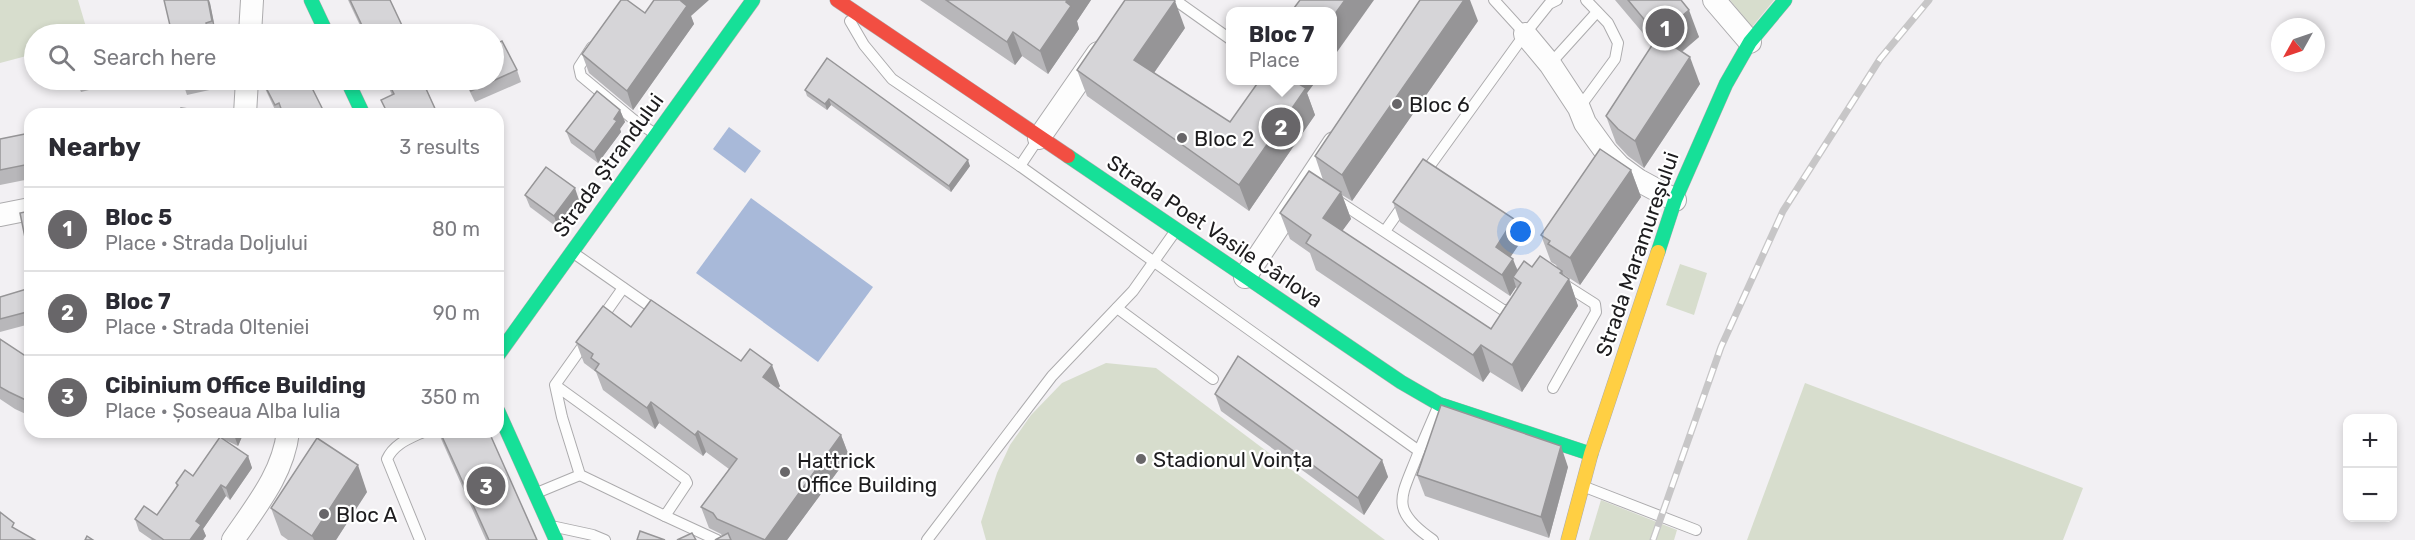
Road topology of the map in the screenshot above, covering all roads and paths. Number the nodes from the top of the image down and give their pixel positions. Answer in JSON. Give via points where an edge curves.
{"nodes":[{"id":1,"x":252,"y":0,"type":"edge"},
{"id":2,"x":311,"y":0,"type":"edge"},
{"id":3,"x":753,"y":0,"type":"edge"},
{"id":4,"x":837,"y":0,"type":"edge"},
{"id":5,"x":1175,"y":0,"type":"edge"},
{"id":6,"x":1494,"y":0,"type":"edge"},
{"id":7,"x":1557,"y":0,"type":"edge"},
{"id":8,"x":1586,"y":0,"type":"edge"},
{"id":9,"x":1714,"y":0,"type":"edge"},
{"id":10,"x":1785,"y":0,"type":"edge"},
{"id":11,"x":1597,"y":12,"type":"junction"},
{"id":12,"x":251,"y":24,"type":"edge"},
{"id":13,"x":322,"y":24,"type":"edge"},
{"id":14,"x":1111,"y":34,"type":"edge"},
{"id":15,"x":1524,"y":34,"type":"junction"},
{"id":16,"x":1226,"y":36,"type":"edge"},
{"id":17,"x":601,"y":37,"type":"edge"},
{"id":18,"x":1750,"y":42,"type":"junction"},
{"id":19,"x":1550,"y":64,"type":"junction"},
{"id":20,"x":246,"y":90,"type":"edge"},
{"id":21,"x":352,"y":90,"type":"edge"},
{"id":22,"x":245,"y":108,"type":"edge"},
{"id":23,"x":360,"y":108,"type":"edge"},
{"id":24,"x":1579,"y":108,"type":"junction"},
{"id":25,"x":1344,"y":128,"type":"edge"},
{"id":26,"x":657,"y":135,"type":"junction"},
{"id":27,"x":1039,"y":138,"type":"junction"},
{"id":28,"x":1020,"y":166,"type":"junction"},
{"id":29,"x":1420,"y":179,"type":"edge"},
{"id":30,"x":1318,"y":188,"type":"junction"},
{"id":31,"x":1409,"y":196,"type":"edge"},
{"id":32,"x":1675,"y":200,"type":"junction"},
{"id":33,"x":24,"y":210,"type":"edge"},
{"id":34,"x":0,"y":215,"type":"edge"},
{"id":35,"x":1175,"y":230,"type":"junction"},
{"id":36,"x":1385,"y":231,"type":"junction"},
{"id":37,"x":571,"y":251,"type":"junction"},
{"id":38,"x":1153,"y":262,"type":"junction"},
{"id":39,"x":1548,"y":274,"type":"edge"},
{"id":40,"x":1245,"y":277,"type":"junction"},
{"id":41,"x":623,"y":288,"type":"junction"},
{"id":42,"x":1520,"y":296,"type":"edge"},
{"id":43,"x":1118,"y":308,"type":"junction"},
{"id":44,"x":668,"y":320,"type":"edge"},
{"id":45,"x":504,"y":346,"type":"edge"},
{"id":46,"x":1213,"y":379,"type":"dead end"},
{"id":47,"x":555,"y":385,"type":"junction"},
{"id":48,"x":1553,"y":388,"type":"dead end"},
{"id":49,"x":1439,"y":404,"type":"junction"},
{"id":50,"x":504,"y":424,"type":"edge"},
{"id":51,"x":287,"y":438,"type":"edge"},
{"id":52,"x":410,"y":438,"type":"edge"},
{"id":53,"x":1419,"y":451,"type":"junction"},
{"id":54,"x":1591,"y":454,"type":"junction"},
{"id":55,"x":580,"y":475,"type":"junction"},
{"id":56,"x":1582,"y":486,"type":"junction"},
{"id":57,"x":536,"y":493,"type":"junction"},
{"id":58,"x":665,"y":516,"type":"junction"},
{"id":59,"x":550,"y":526,"type":"junction"},
{"id":60,"x":1696,"y":530,"type":"dead end"},
{"id":61,"x":931,"y":538,"type":"edge"},
{"id":62,"x":233,"y":540,"type":"edge"},
{"id":63,"x":420,"y":540,"type":"edge"},
{"id":64,"x":556,"y":540,"type":"edge"},
{"id":65,"x":605,"y":540,"type":"edge"},
{"id":66,"x":717,"y":540,"type":"edge"},
{"id":67,"x":1433,"y":540,"type":"edge"},
{"id":68,"x":1568,"y":540,"type":"edge"}],
"edges":[{"from":1,"to":12,"type":"street"},
{"from":2,"to":13,"type":"street"},
{"from":3,"to":26,"type":"street","name":"Strada Ștrandului"},
{"from":4,"to":27,"type":"street","name":"Strada Poet Vasile Cârlova"},
{"from":4,"to":28,"type":"lane","via":[[864,45],[892,79]]},
{"from":5,"to":16,"type":"lane"},
{"from":6,"to":15,"type":"lane"},
{"from":7,"to":15,"type":"lane"},
{"from":8,"to":11,"type":"lane"},
{"from":9,"to":18,"type":"street"},
{"from":10,"to":18,"type":"street","name":"Strada Maramureșului"},
{"from":11,"to":19,"type":"lane"},
{"from":11,"to":24,"type":"lane","via":[[1618,43],[1615,59]]},
{"from":14,"to":27,"type":"street"},
{"from":15,"to":19,"type":"street"},
{"from":15,"to":29,"type":"lane"},
{"from":17,"to":26,"type":"lane","via":[[579,67],[581,76]]},
{"from":18,"to":32,"type":"street","name":"Strada Maramureșului"},
{"from":19,"to":24,"type":"street"},
{"from":20,"to":22,"type":"street"},
{"from":21,"to":23,"type":"street"},
{"from":24,"to":32,"type":"street","via":[[1585,123],[1619,166]]},
{"from":25,"to":30,"type":"street"},
{"from":26,"to":37,"type":"street","name":"Strada Ștrandului"},
{"from":27,"to":28,"type":"lane"},
{"from":27,"to":35,"type":"street","name":"Strada Poet Vasile Cârlova"},
{"from":28,"to":38,"type":"lane"},
{"from":30,"to":36,"type":"lane"},
{"from":30,"to":40,"type":"street"},
{"from":31,"to":36,"type":"lane"},
{"from":32,"to":54,"type":"street","name":"Strada Maramureșului"},
{"from":33,"to":34,"type":"street"},
{"from":35,"to":38,"type":"lane"},
{"from":35,"to":40,"type":"street","name":"Strada Poet Vasile Cârlova"},
{"from":36,"to":42,"type":"lane","via":[[1503,310],[1509,310]]},
{"from":37,"to":41,"type":"lane"},
{"from":37,"to":45,"type":"street","name":"Strada Ștrandului"},
{"from":38,"to":43,"type":"lane"},
{"from":38,"to":53,"type":"lane"},
{"from":39,"to":48,"type":"lane","via":[[1595,304],[1596,312]]},
{"from":40,"to":49,"type":"street","name":"Strada Poet Vasile Cârlova"},
{"from":41,"to":44,"type":"lane"},
{"from":41,"to":47,"type":"lane"},
{"from":43,"to":46,"type":"lane"},
{"from":43,"to":61,"type":"lane","via":[[1052,376]]},
{"from":47,"to":55,"type":"lane"},
{"from":47,"to":58,"type":"lane","via":[[685,479],[687,483]]},
{"from":49,"to":53,"type":"lane"},
{"from":49,"to":54,"type":"street","name":"Strada Poet Vasile Cârlova"},
{"from":50,"to":57,"type":"street"},
{"from":51,"to":62,"type":"street","via":[[275,476]]},
{"from":52,"to":63,"type":"lane","via":[[399,443],[387,459]]},
{"from":53,"to":67,"type":"lane","via":[[1402,502],[1403,513]]},
{"from":54,"to":56,"type":"street","name":"Strada Maramureșului"},
{"from":55,"to":57,"type":"lane"},
{"from":55,"to":58,"type":"lane"},
{"from":56,"to":60,"type":"lane"},
{"from":56,"to":68,"type":"street","name":"Strada Maramureșului"},
{"from":57,"to":59,"type":"street"},
{"from":58,"to":66,"type":"lane"},
{"from":59,"to":64,"type":"street"},
{"from":59,"to":65,"type":"lane"}]}
